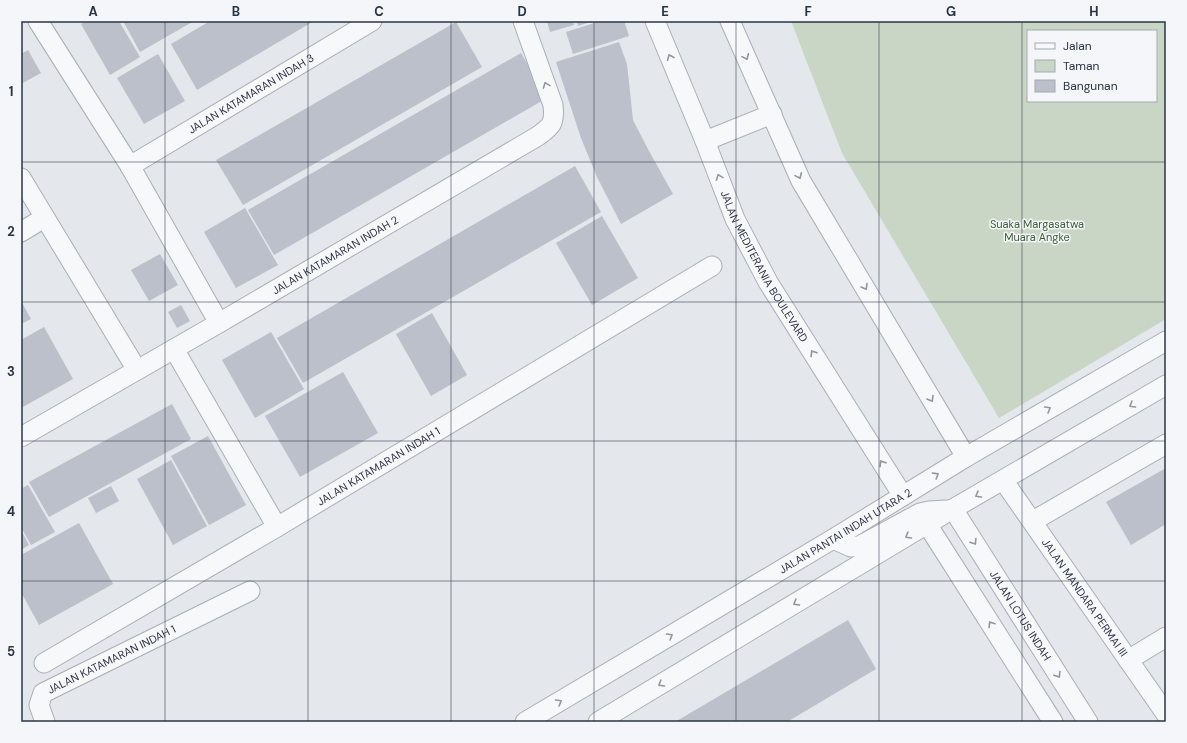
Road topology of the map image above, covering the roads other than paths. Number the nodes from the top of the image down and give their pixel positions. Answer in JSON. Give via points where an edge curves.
{"nodes":[{"id":1,"x":25,"y":21,"type":"edge"},
{"id":2,"x":38,"y":21,"type":"edge"},
{"id":3,"x":372,"y":21,"type":"edge"},
{"id":4,"x":523,"y":21,"type":"edge"},
{"id":5,"x":655,"y":21,"type":"edge"},
{"id":6,"x":730,"y":21,"type":"edge"},
{"id":7,"x":21,"y":24,"type":"edge"},
{"id":8,"x":772,"y":114,"type":"junction"},
{"id":9,"x":705,"y":141,"type":"junction"},
{"id":10,"x":130,"y":166,"type":"junction"},
{"id":11,"x":21,"y":178,"type":"edge"},
{"id":12,"x":44,"y":218,"type":"junction"},
{"id":13,"x":21,"y":232,"type":"edge"},
{"id":14,"x":712,"y":266,"type":"dead end"},
{"id":15,"x":219,"y":323,"type":"junction"},
{"id":16,"x":1166,"y":341,"type":"edge"},
{"id":17,"x":174,"y":349,"type":"junction"},
{"id":18,"x":137,"y":370,"type":"junction"},
{"id":19,"x":1166,"y":385,"type":"edge"},
{"id":20,"x":21,"y":437,"type":"edge"},
{"id":21,"x":1166,"y":444,"type":"edge"},
{"id":22,"x":966,"y":456,"type":"junction"},
{"id":23,"x":1003,"y":480,"type":"junction"},
{"id":24,"x":903,"y":496,"type":"junction"},
{"id":25,"x":953,"y":509,"type":"junction"},
{"id":26,"x":1033,"y":521,"type":"junction"},
{"id":27,"x":927,"y":524,"type":"junction"},
{"id":28,"x":277,"y":527,"type":"junction"},
{"id":29,"x":833,"y":539,"type":"junction"},
{"id":30,"x":250,"y":591,"type":"dead end"},
{"id":31,"x":1166,"y":637,"type":"edge"},
{"id":32,"x":1128,"y":660,"type":"junction"},
{"id":33,"x":44,"y":663,"type":"dead end"},
{"id":34,"x":1166,"y":714,"type":"edge"},
{"id":35,"x":45,"y":722,"type":"edge"},
{"id":36,"x":525,"y":722,"type":"edge"},
{"id":37,"x":598,"y":722,"type":"edge"},
{"id":38,"x":1053,"y":722,"type":"edge"},
{"id":39,"x":1088,"y":722,"type":"edge"}],
"edges":[{"from":1,"to":7,"type":"street"},
{"from":2,"to":10,"type":"street"},
{"from":3,"to":10,"type":"street","name":"JALAN KATAMARAN INDAH 3"},
{"from":15,"to":4,"type":"street","name":"JALAN KATAMARAN INDAH 2","one_way":true,"via":[[549,128],[553,122],[553,104]]},
{"from":9,"to":5,"type":"street","name":"JALAN MEDITERANIA BOULEVARD","one_way":true},
{"from":6,"to":8,"type":"street","one_way":true},
{"from":8,"to":9,"type":"street"},
{"from":8,"to":22,"type":"street","one_way":true,"via":[[801,181]]},
{"from":24,"to":9,"type":"street","name":"JALAN MEDITERANIA BOULEVARD","one_way":true,"via":[[768,282],[735,219]]},
{"from":10,"to":15,"type":"street"},
{"from":11,"to":12,"type":"street"},
{"from":12,"to":13,"type":"street"},
{"from":12,"to":18,"type":"street"},
{"from":14,"to":28,"type":"street","name":"JALAN KATAMARAN INDAH 1"},
{"from":15,"to":17,"type":"street","name":"JALAN KATAMARAN INDAH 2"},
{"from":22,"to":16,"type":"street","name":"JALAN PANTAI INDAH UTARA 2","one_way":true},
{"from":17,"to":18,"type":"street","name":"JALAN KATAMARAN INDAH 2"},
{"from":17,"to":28,"type":"street"},
{"from":18,"to":20,"type":"street","name":"JALAN KATAMARAN INDAH 2"},
{"from":19,"to":23,"type":"street","one_way":true},
{"from":21,"to":26,"type":"street"},
{"from":24,"to":22,"type":"street","name":"JALAN PANTAI INDAH UTARA 2","one_way":true},
{"from":23,"to":25,"type":"street","one_way":true},
{"from":23,"to":26,"type":"street","name":"JALAN MANDARA PERMAI III"},
{"from":24,"to":29,"type":"street","name":"JALAN PANTAI INDAH UTARA 2"},
{"from":25,"to":27,"type":"street"},
{"from":25,"to":29,"type":"street","via":[[920,513],[859,546],[851,547]]},
{"from":25,"to":39,"type":"street","name":"JALAN LOTUS INDAH","one_way":true},
{"from":26,"to":32,"type":"street","name":"JALAN MANDARA PERMAI III"},
{"from":27,"to":37,"type":"street","one_way":true},
{"from":38,"to":27,"type":"street","one_way":true},
{"from":28,"to":33,"type":"street","name":"JALAN KATAMARAN INDAH 1"},
{"from":36,"to":29,"type":"street","name":"JALAN PANTAI INDAH UTARA 2","one_way":true},
{"from":30,"to":35,"type":"street","name":"JALAN KATAMARAN INDAH 1","via":[[43,693],[39,705]]},
{"from":31,"to":32,"type":"street"},
{"from":32,"to":34,"type":"street","name":"JALAN MANDARA PERMAI III"}]}
